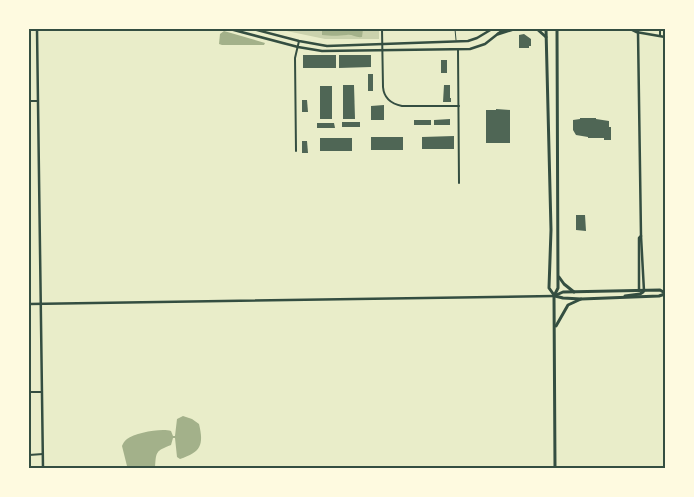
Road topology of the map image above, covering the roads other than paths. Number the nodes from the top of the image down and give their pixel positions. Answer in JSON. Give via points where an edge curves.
{"nodes":[{"id":1,"x":37,"y":29,"type":"edge"},
{"id":2,"x":230,"y":29,"type":"edge"},
{"id":3,"x":253,"y":29,"type":"edge"},
{"id":4,"x":382,"y":29,"type":"edge"},
{"id":5,"x":456,"y":29,"type":"edge"},
{"id":6,"x":492,"y":29,"type":"edge"},
{"id":7,"x":504,"y":29,"type":"edge"},
{"id":8,"x":514,"y":29,"type":"edge"},
{"id":9,"x":537,"y":29,"type":"edge"},
{"id":10,"x":546,"y":29,"type":"edge"},
{"id":11,"x":557,"y":29,"type":"edge"},
{"id":12,"x":630,"y":29,"type":"edge"},
{"id":13,"x":660,"y":29,"type":"edge"},
{"id":14,"x":638,"y":32,"type":"junction"},
{"id":15,"x":498,"y":34,"type":"junction"},
{"id":16,"x":660,"y":36,"type":"junction"},
{"id":17,"x":546,"y":37,"type":"junction"},
{"id":18,"x":665,"y":37,"type":"edge"},
{"id":19,"x":299,"y":42,"type":"junction"},
{"id":20,"x":456,"y":42,"type":"junction"},
{"id":21,"x":382,"y":44,"type":"junction"},
{"id":22,"x":298,"y":47,"type":"junction"},
{"id":23,"x":458,"y":49,"type":"junction"},
{"id":24,"x":383,"y":50,"type":"junction"},
{"id":25,"x":29,"y":101,"type":"edge"},
{"id":26,"x":38,"y":101,"type":"junction"},
{"id":27,"x":459,"y":106,"type":"junction"},
{"id":28,"x":296,"y":151,"type":"dead end"},
{"id":29,"x":459,"y":183,"type":"dead end"},
{"id":30,"x":641,"y":236,"type":"junction"},
{"id":31,"x":558,"y":276,"type":"junction"},
{"id":32,"x":638,"y":291,"type":"junction"},
{"id":33,"x":644,"y":291,"type":"junction"},
{"id":34,"x":574,"y":292,"type":"junction"},
{"id":35,"x":665,"y":293,"type":"edge"},
{"id":36,"x":554,"y":296,"type":"junction"},
{"id":37,"x":622,"y":297,"type":"junction"},
{"id":38,"x":581,"y":298,"type":"junction"},
{"id":39,"x":42,"y":303,"type":"junction"},
{"id":40,"x":29,"y":304,"type":"edge"},
{"id":41,"x":554,"y":328,"type":"junction"},
{"id":42,"x":29,"y":392,"type":"edge"},
{"id":43,"x":42,"y":392,"type":"junction"},
{"id":44,"x":29,"y":454,"type":"edge"},
{"id":45,"x":43,"y":454,"type":"junction"},
{"id":46,"x":43,"y":468,"type":"edge"},
{"id":47,"x":556,"y":468,"type":"edge"}],
"edges":[{"from":1,"to":26,"type":"street"},
{"from":2,"to":22,"type":"street"},
{"from":3,"to":19,"type":"street"},
{"from":4,"to":21,"type":"street"},
{"from":5,"to":20,"type":"lane"},
{"from":6,"to":20,"type":"street","via":[[477,38]]},
{"from":7,"to":15,"type":"street"},
{"from":8,"to":15,"type":"main road"},
{"from":9,"to":17,"type":"main road"},
{"from":10,"to":17,"type":"main road"},
{"from":11,"to":31,"type":"main road"},
{"from":12,"to":14,"type":"street"},
{"from":13,"to":16,"type":"street"},
{"from":14,"to":16,"type":"street"},
{"from":14,"to":30,"type":"street"},
{"from":15,"to":23,"type":"street","via":[[479,46]]},
{"from":16,"to":18,"type":"street"},
{"from":17,"to":36,"type":"main road","via":[[550,288]]},
{"from":19,"to":21,"type":"street","via":[[327,46]]},
{"from":19,"to":22,"type":"street"},
{"from":20,"to":21,"type":"street"},
{"from":21,"to":24,"type":"street"},
{"from":22,"to":24,"type":"street","via":[[322,51]]},
{"from":22,"to":28,"type":"street","via":[[295,58]]},
{"from":23,"to":24,"type":"street"},
{"from":23,"to":27,"type":"street"},
{"from":24,"to":27,"type":"street","via":[[384,92],[388,100],[402,106]]},
{"from":25,"to":26,"type":"street"},
{"from":26,"to":39,"type":"street"},
{"from":27,"to":29,"type":"street"},
{"from":30,"to":32,"type":"street"},
{"from":30,"to":33,"type":"street"},
{"from":31,"to":34,"type":"main road"},
{"from":31,"to":36,"type":"main road"},
{"from":32,"to":33,"type":"main road"},
{"from":32,"to":34,"type":"main road"},
{"from":33,"to":35,"type":"main road","via":[[660,290]]},
{"from":33,"to":37,"type":"main road"},
{"from":34,"to":36,"type":"main road"},
{"from":35,"to":37,"type":"main road"},
{"from":36,"to":38,"type":"main road"},
{"from":36,"to":39,"type":"street"},
{"from":36,"to":41,"type":"main road"},
{"from":37,"to":38,"type":"main road"},
{"from":38,"to":41,"type":"main road","via":[[568,305]]},
{"from":39,"to":40,"type":"street"},
{"from":39,"to":43,"type":"street"},
{"from":41,"to":47,"type":"main road"},
{"from":42,"to":43,"type":"street"},
{"from":43,"to":45,"type":"street"},
{"from":44,"to":45,"type":"street"},
{"from":45,"to":46,"type":"street"}]}
